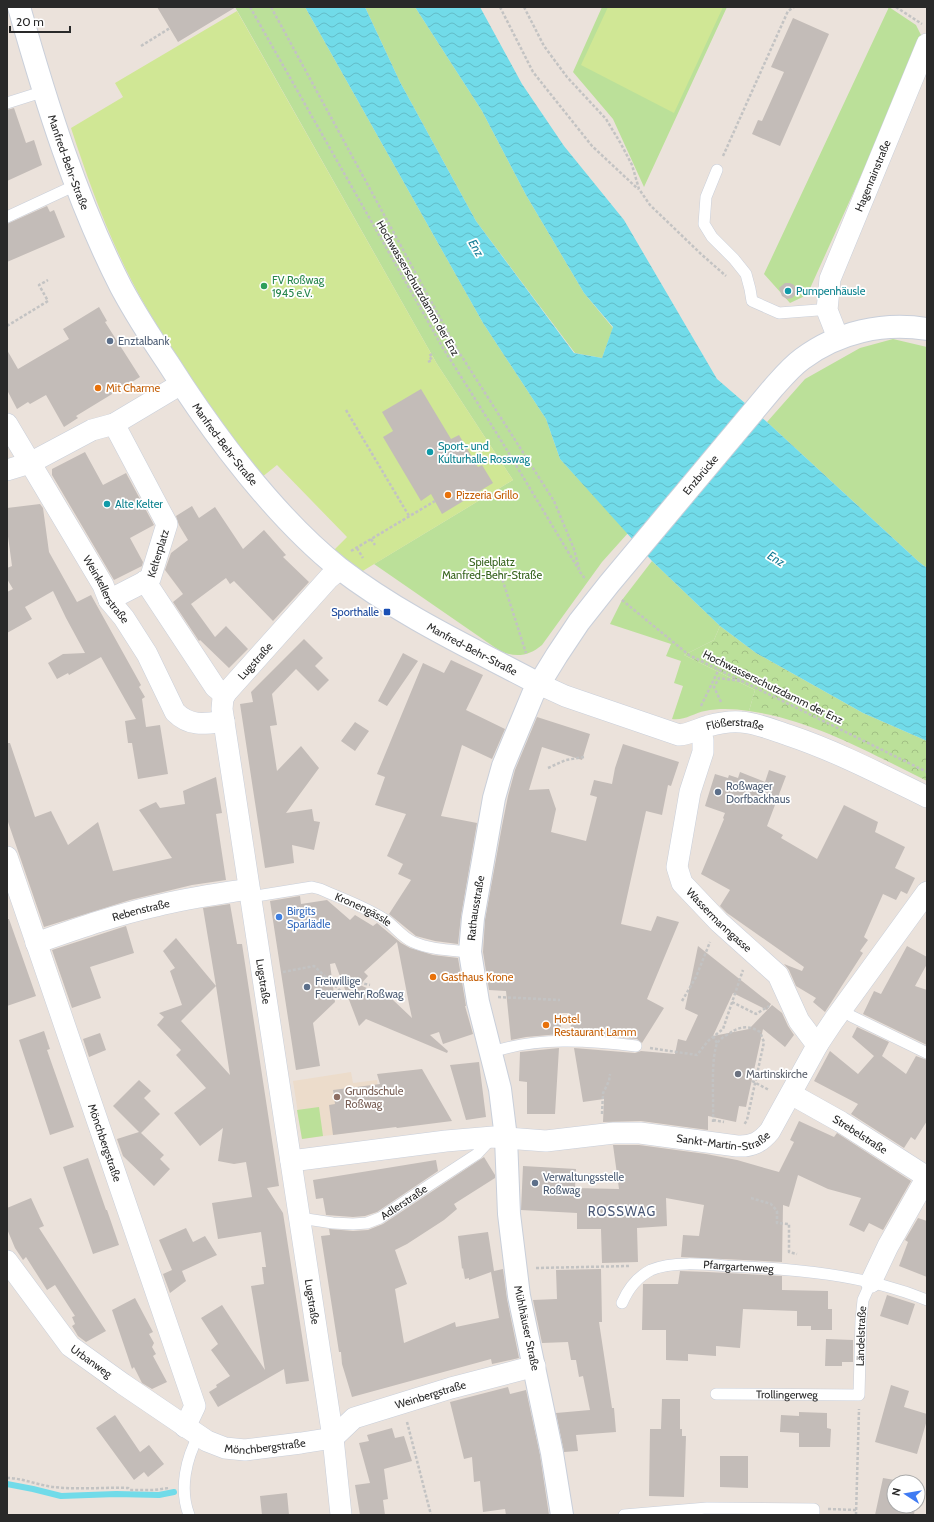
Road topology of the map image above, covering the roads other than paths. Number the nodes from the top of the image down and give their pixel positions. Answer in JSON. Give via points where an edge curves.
{"nodes":[{"id":1,"x":19,"y":7,"type":"edge"},
{"id":2,"x":927,"y":44,"type":"edge"},
{"id":3,"x":45,"y":91,"type":"junction"},
{"id":4,"x":7,"y":103,"type":"edge"},
{"id":5,"x":717,"y":170,"type":"road end"},
{"id":6,"x":76,"y":185,"type":"junction"},
{"id":7,"x":7,"y":217,"type":"edge"},
{"id":8,"x":827,"y":310,"type":"junction"},
{"id":9,"x":927,"y":329,"type":"edge"},
{"id":10,"x":838,"y":338,"type":"junction"},
{"id":11,"x":181,"y":384,"type":"junction"},
{"id":12,"x":7,"y":424,"type":"edge"},
{"id":13,"x":114,"y":424,"type":"junction"},
{"id":14,"x":30,"y":463,"type":"junction"},
{"id":15,"x":7,"y":470,"type":"edge"},
{"id":16,"x":344,"y":561,"type":"junction"},
{"id":17,"x":145,"y":581,"type":"junction"},
{"id":18,"x":600,"y":594,"type":"joint"},
{"id":19,"x":109,"y":600,"type":"junction"},
{"id":20,"x":539,"y":684,"type":"junction"},
{"id":21,"x":225,"y":695,"type":"junction"},
{"id":22,"x":224,"y":721,"type":"junction"},
{"id":23,"x":699,"y":730,"type":"junction"},
{"id":24,"x":927,"y":797,"type":"edge"},
{"id":25,"x":7,"y":857,"type":"edge"},
{"id":26,"x":927,"y":892,"type":"edge"},
{"id":27,"x":250,"y":893,"type":"junction"},
{"id":28,"x":36,"y":943,"type":"junction"},
{"id":29,"x":470,"y":952,"type":"junction"},
{"id":30,"x":842,"y":1010,"type":"junction"},
{"id":31,"x":818,"y":1044,"type":"junction"},
{"id":32,"x":636,"y":1046,"type":"road end"},
{"id":33,"x":492,"y":1052,"type":"junction"},
{"id":34,"x":927,"y":1053,"type":"edge"},
{"id":35,"x":790,"y":1094,"type":"junction"},
{"id":36,"x":500,"y":1138,"type":"junction"},
{"id":37,"x":291,"y":1161,"type":"junction"},
{"id":38,"x":927,"y":1177,"type":"edge"},
{"id":39,"x":300,"y":1218,"type":"junction"},
{"id":40,"x":7,"y":1261,"type":"edge"},
{"id":41,"x":871,"y":1282,"type":"junction"},
{"id":42,"x":927,"y":1300,"type":"edge"},
{"id":43,"x":622,"y":1304,"type":"dead end"},
{"id":44,"x":535,"y":1366,"type":"junction"},
{"id":45,"x":716,"y":1394,"type":"dead end"},
{"id":46,"x":859,"y":1395,"type":"joint"},
{"id":47,"x":192,"y":1431,"type":"junction"},
{"id":48,"x":333,"y":1438,"type":"junction"},
{"id":49,"x":814,"y":1512,"type":"edge"},
{"id":50,"x":189,"y":1515,"type":"edge"},
{"id":51,"x":341,"y":1515,"type":"edge"},
{"id":52,"x":562,"y":1515,"type":"edge"},
{"id":53,"x":624,"y":1515,"type":"edge"}],
"edges":[{"from":1,"to":3,"type":"street","name":"Manfred-Behr-Straße"},
{"from":2,"to":8,"type":"street","name":"Hagenrainstraße","via":[[830,279]]},
{"from":3,"to":4,"type":"lane"},
{"from":3,"to":6,"type":"street","name":"Manfred-Behr-Straße"},
{"from":5,"to":8,"type":"lane","via":[[706,197],[704,224],[712,237],[746,274],[752,301],[779,313]]},
{"from":6,"to":7,"type":"lane"},
{"from":6,"to":11,"type":"street","name":"Manfred-Behr-Straße","via":[[121,287]]},
{"from":8,"to":10,"type":"street","name":"Hagenrainstraße"},
{"from":9,"to":10,"type":"street","name":"Enzbrücke","via":[[892,326]]},
{"from":10,"to":18,"type":"street","name":"Enzbrücke","via":[[801,360],[773,388]]},
{"from":11,"to":13,"type":"street"},
{"from":11,"to":16,"type":"street","name":"Manfred-Behr-Straße","via":[[244,470],[296,528]]},
{"from":12,"to":14,"type":"street","name":"Weinkellerstraße"},
{"from":13,"to":14,"type":"street","via":[[92,430]]},
{"from":13,"to":17,"type":"street","name":"Kelterplatz","via":[[168,524],[150,579]]},
{"from":14,"to":15,"type":"street"},
{"from":14,"to":19,"type":"street","name":"Weinkellerstraße","via":[[103,585]]},
{"from":16,"to":20,"type":"street","name":"Manfred-Behr-Straße","via":[[409,616]]},
{"from":16,"to":21,"type":"street","name":"Lugstraße"},
{"from":17,"to":19,"type":"street","name":"Kelterplatz"},
{"from":17,"to":21,"type":"street","via":[[215,687]]},
{"from":18,"to":20,"type":"street","name":"Rathausstraße"},
{"from":19,"to":22,"type":"street","name":"Weinkellerstraße","via":[[147,654],[175,712],[193,724]]},
{"from":20,"to":23,"type":"street","name":"Flößerstraße","via":[[565,696],[674,734]]},
{"from":20,"to":29,"type":"street","name":"Rathausstraße","via":[[503,766],[494,798],[473,918]]},
{"from":21,"to":22,"type":"street","name":"Lugstraße","via":[[222,705]]},
{"from":22,"to":27,"type":"street","name":"Lugstraße"},
{"from":23,"to":24,"type":"street","name":"Flößerstraße","via":[[731,722],[767,728],[803,740]]},
{"from":23,"to":31,"type":"street","name":"Wassermanngasse","via":[[703,740],[703,752],[690,792],[677,867],[679,875],[682,882],[719,922],[778,976],[799,1021]]},
{"from":25,"to":28,"type":"street","name":"Mönchbergstraße"},
{"from":26,"to":30,"type":"street","name":"Sankt-Martin-Straße"},
{"from":27,"to":28,"type":"street","name":"Rebenstraße","via":[[157,905]]},
{"from":27,"to":29,"type":"lane","name":"Kronengässle","via":[[312,887],[320,889],[375,914],[413,942],[432,948]]},
{"from":27,"to":37,"type":"street","name":"Lugstraße"},
{"from":28,"to":47,"type":"street","name":"Mönchbergstraße","via":[[195,1406]]},
{"from":29,"to":33,"type":"street","name":"Rathausstraße","via":[[478,1002]]},
{"from":30,"to":31,"type":"street","name":"Sankt-Martin-Straße"},
{"from":30,"to":34,"type":"lane"},
{"from":31,"to":35,"type":"street","name":"Sankt-Martin-Straße"},
{"from":32,"to":33,"type":"lane","via":[[560,1040],[511,1046]]},
{"from":33,"to":36,"type":"street","name":"Rathausstraße","via":[[500,1089]]},
{"from":35,"to":36,"type":"street","name":"Sankt-Martin-Straße","via":[[767,1135],[752,1145],[737,1146],[640,1133],[546,1141]]},
{"from":35,"to":38,"type":"street","name":"Strebelstraße","via":[[841,1122]]},
{"from":36,"to":37,"type":"street","via":[[446,1141]]},
{"from":36,"to":39,"type":"lane","name":"Adlerstraße","via":[[380,1218],[353,1224]]},
{"from":36,"to":44,"type":"street","name":"Mühlhäuser Straße","via":[[516,1270]]},
{"from":37,"to":39,"type":"street","name":"Lugstraße"},
{"from":38,"to":41,"type":"street","name":"Ländelstraße"},
{"from":39,"to":48,"type":"street","name":"Lugstraße"},
{"from":40,"to":47,"type":"street","name":"Urbanweg","via":[[70,1346]]},
{"from":41,"to":42,"type":"lane","name":"Pfarrgartenweg"},
{"from":41,"to":43,"type":"lane","name":"Pfarrgartenweg","via":[[789,1269],[694,1264],[664,1266],[642,1275],[630,1288]]},
{"from":41,"to":46,"type":"lane","name":"Ländelstraße","via":[[863,1300]]},
{"from":44,"to":48,"type":"street","name":"Weinbergstraße","via":[[401,1402],[354,1418]]},
{"from":44,"to":52,"type":"street","name":"Mühlhäuser Straße"},
{"from":45,"to":46,"type":"lane","name":"Trollingerweg"},
{"from":47,"to":48,"type":"street","name":"Mönchbergstraße","via":[[216,1445],[245,1450]]},
{"from":47,"to":50,"type":"lane","via":[[184,1485],[184,1500]]},
{"from":48,"to":51,"type":"street","name":"Lugstraße"},
{"from":49,"to":53,"type":"lane","via":[[707,1508]]}]}
